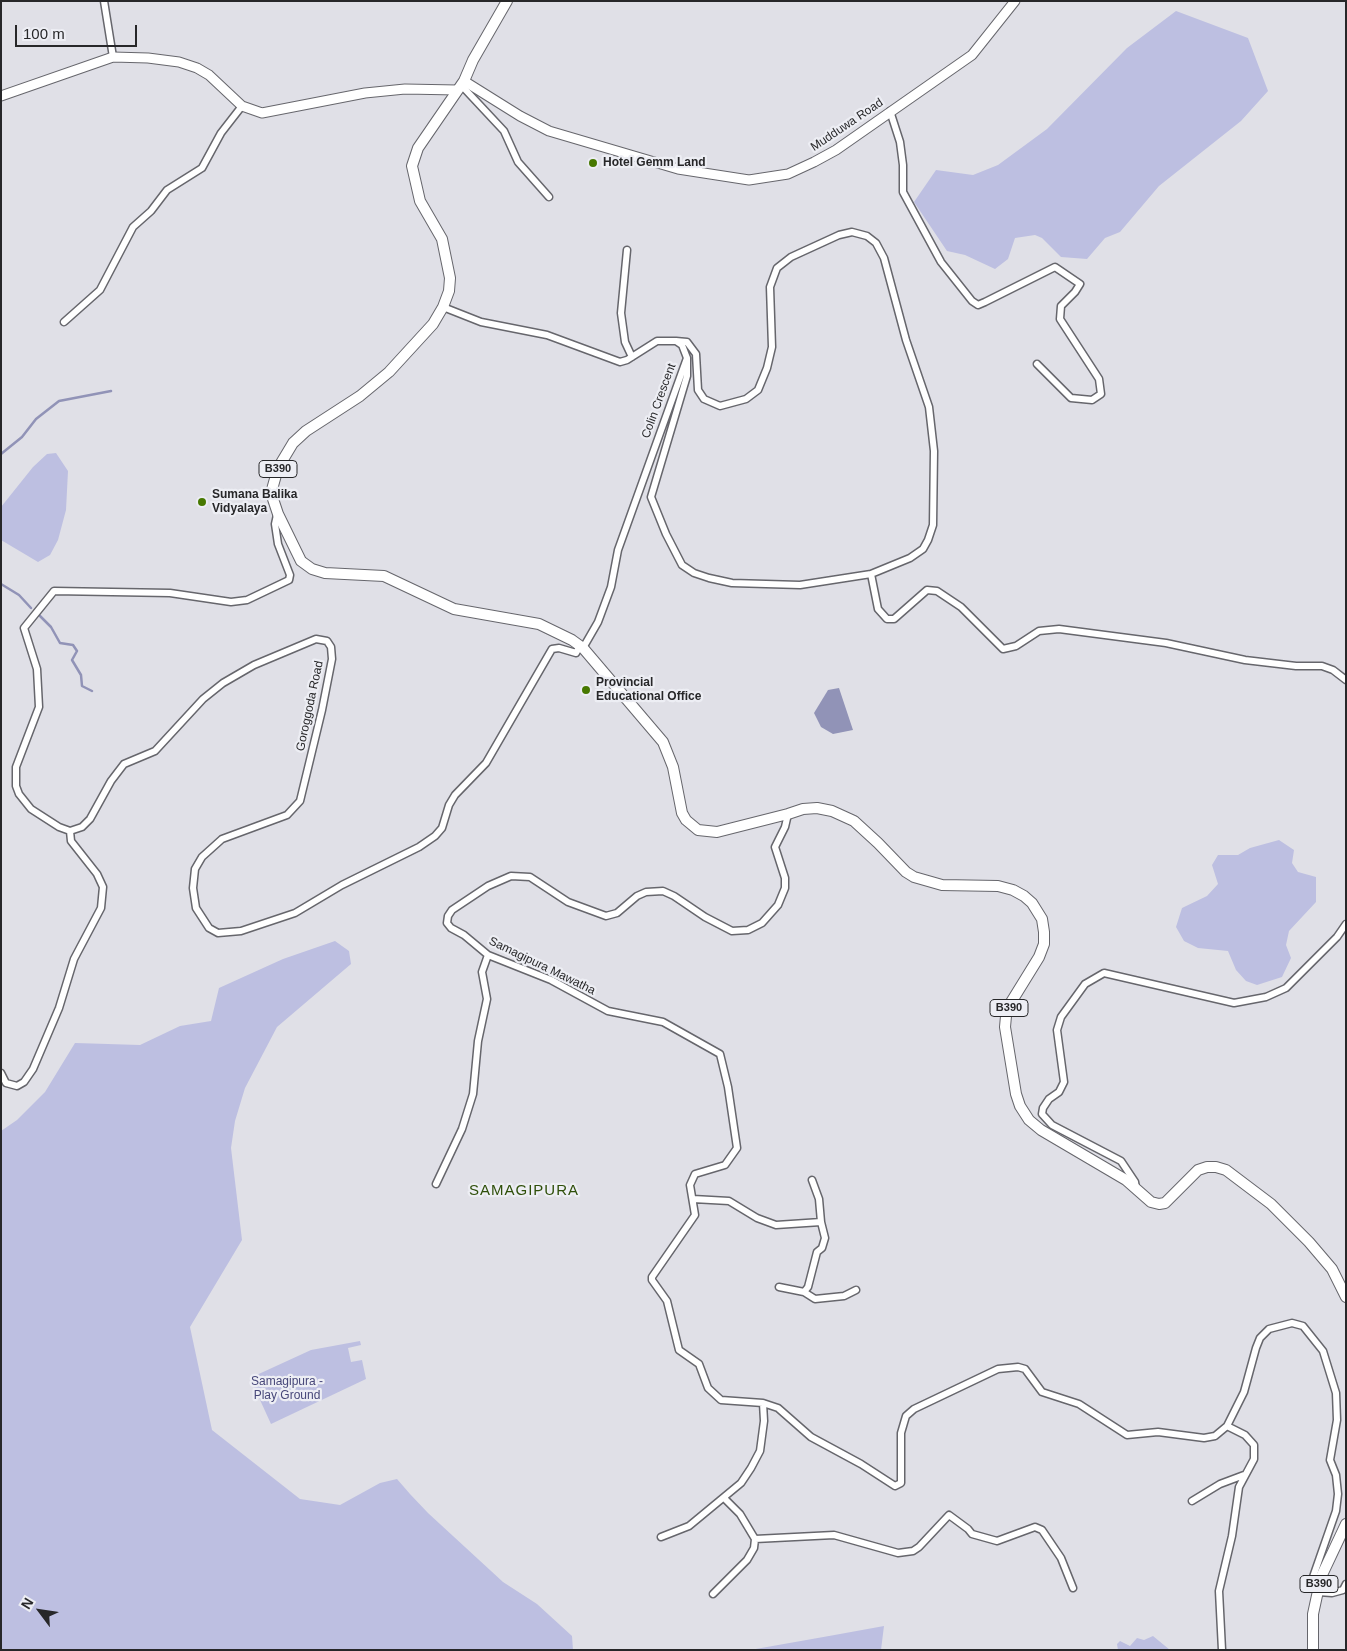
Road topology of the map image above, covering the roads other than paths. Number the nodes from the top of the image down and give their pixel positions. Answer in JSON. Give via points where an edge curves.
{"nodes":[{"id":1,"x":104,"y":1,"type":"edge"},
{"id":2,"x":507,"y":1,"type":"edge"},
{"id":3,"x":1015,"y":1,"type":"edge"},
{"id":4,"x":113,"y":57,"type":"junction"},
{"id":5,"x":461,"y":85,"type":"junction"},
{"id":6,"x":1,"y":96,"type":"edge"},
{"id":7,"x":242,"y":106,"type":"junction"},
{"id":8,"x":890,"y":112,"type":"junction"},
{"id":9,"x":549,"y":197,"type":"dead end"},
{"id":10,"x":627,"y":250,"type":"dead end"},
{"id":11,"x":443,"y":307,"type":"junction"},
{"id":12,"x":64,"y":322,"type":"dead end"},
{"id":13,"x":676,"y":341,"type":"junction"},
{"id":14,"x":632,"y":357,"type":"junction"},
{"id":15,"x":686,"y":358,"type":"junction"},
{"id":16,"x":1037,"y":364,"type":"dead end"},
{"id":17,"x":278,"y":514,"type":"junction"},
{"id":18,"x":871,"y":574,"type":"junction"},
{"id":19,"x":582,"y":647,"type":"junction"},
{"id":20,"x":1346,"y":680,"type":"edge"},
{"id":21,"x":788,"y":814,"type":"junction"},
{"id":22,"x":70,"y":831,"type":"junction"},
{"id":23,"x":1346,"y":924,"type":"edge"},
{"id":24,"x":488,"y":955,"type":"junction"},
{"id":25,"x":1,"y":1073,"type":"edge"},
{"id":26,"x":812,"y":1180,"type":"dead end"},
{"id":27,"x":436,"y":1184,"type":"dead end"},
{"id":28,"x":1137,"y":1192,"type":"junction"},
{"id":29,"x":693,"y":1199,"type":"junction"},
{"id":30,"x":821,"y":1222,"type":"junction"},
{"id":31,"x":779,"y":1287,"type":"dead end"},
{"id":32,"x":856,"y":1290,"type":"dead end"},
{"id":33,"x":804,"y":1292,"type":"junction"},
{"id":34,"x":1346,"y":1297,"type":"edge"},
{"id":35,"x":763,"y":1403,"type":"junction"},
{"id":36,"x":1227,"y":1426,"type":"junction"},
{"id":37,"x":1244,"y":1475,"type":"junction"},
{"id":38,"x":724,"y":1498,"type":"junction"},
{"id":39,"x":1192,"y":1501,"type":"dead end"},
{"id":40,"x":1346,"y":1524,"type":"edge"},
{"id":41,"x":661,"y":1537,"type":"dead end"},
{"id":42,"x":755,"y":1539,"type":"junction"},
{"id":43,"x":1346,"y":1584,"type":"edge"},
{"id":44,"x":1073,"y":1588,"type":"dead end"},
{"id":45,"x":1318,"y":1592,"type":"junction"},
{"id":46,"x":714,"y":1594,"type":"dead end"},
{"id":47,"x":1222,"y":1650,"type":"edge"},
{"id":48,"x":1313,"y":1650,"type":"edge"}],
"edges":[{"from":1,"to":4,"type":"street"},
{"from":2,"to":5,"type":"main road","number":"B390"},
{"from":3,"to":8,"type":"street","name":"Mudduwa Road","via":[[972,55]]},
{"from":4,"to":6,"type":"street"},
{"from":4,"to":7,"type":"street","via":[[179,62],[197,68]]},
{"from":5,"to":7,"type":"street","via":[[365,93],[262,113]]},
{"from":5,"to":8,"type":"street","name":"Mudduwa Road","via":[[549,131],[678,169],[749,180],[788,174],[814,162]]},
{"from":5,"to":9,"type":"street","via":[[504,131],[518,162]]},
{"from":5,"to":11,"type":"main road","number":"B390","via":[[418,148],[412,166],[420,201],[442,239],[450,278]]},
{"from":7,"to":12,"type":"street","via":[[202,168],[167,190],[133,227],[100,290]]},
{"from":8,"to":16,"type":"street","via":[[900,142],[903,192],[941,262],[972,302],[978,305],[1056,267],[1080,284],[1061,306],[1060,319],[1099,379],[1101,394],[1092,400],[1071,398]]},
{"from":10,"to":14,"type":"street","via":[[621,313],[625,342]]},
{"from":11,"to":14,"type":"street","via":[[481,322],[547,335],[620,362]]},
{"from":11,"to":17,"type":"main road","number":"B390","via":[[433,324],[389,372],[293,443],[278,468],[271,493]]},
{"from":13,"to":14,"type":"street","via":[[656,341]]},
{"from":13,"to":15,"type":"street","name":"Colin Crescent","via":[[682,345]]},
{"from":13,"to":18,"type":"street","via":[[687,342],[696,354],[698,390],[704,399],[720,406],[746,399],[758,390],[768,368],[772,347],[770,287],[777,268],[791,257],[839,235],[852,232],[867,236],[876,243],[884,258],[906,340],[929,407],[934,451],[932,525],[928,540],[923,549],[910,558]]},
{"from":15,"to":18,"type":"street","via":[[687,376],[651,497],[682,565],[694,573],[732,583],[800,585]]},
{"from":15,"to":19,"type":"street","name":"Colin Crescent","via":[[618,550],[598,622]]},
{"from":17,"to":19,"type":"main road","number":"B390","via":[[299,556],[312,569],[325,573],[384,576],[454,609],[540,624]]},
{"from":17,"to":22,"type":"street","via":[[275,524],[278,544],[289,580],[247,600],[231,602],[170,593],[54,592],[24,628],[37,669],[39,707],[16,767],[16,786],[18,794],[31,809],[59,828]]},
{"from":18,"to":20,"type":"street","via":[[878,610],[887,619],[894,619],[927,590],[937,591],[961,607],[1003,648],[1016,646],[1039,631],[1059,630],[1166,643],[1245,660],[1322,666]]},
{"from":19,"to":21,"type":"main road","number":"B390","via":[[663,742],[673,767],[682,814],[690,825],[698,830],[717,832]]},
{"from":19,"to":22,"type":"street","name":"Goroggoda Road","via":[[576,653],[552,649],[486,763],[454,795],[442,828],[434,836],[295,913],[241,931],[218,933],[209,928],[196,908],[195,869],[202,857],[222,839],[287,815],[300,801],[332,659],[327,641],[316,639],[254,665],[224,683],[203,699],[155,751],[124,764],[90,819],[82,827]]},
{"from":21,"to":24,"type":"street","name":"Samagipura Mawatha","via":[[775,846],[785,888],[778,906],[762,923],[748,930],[732,931],[663,891],[646,892],[617,913],[606,916],[568,902],[530,877],[511,876],[488,886],[448,916],[450,928]]},
{"from":21,"to":28,"type":"main road","number":"B390","via":[[803,808],[832,811],[854,822],[914,877],[942,885],[998,886],[1024,896],[1032,903],[1042,919],[1044,944],[1040,957],[1010,1004],[1005,1027],[1020,1106],[1041,1130],[1126,1180]]},
{"from":22,"to":25,"type":"street","via":[[71,841],[103,887],[101,908],[74,959],[59,1008],[33,1068],[24,1082],[17,1086],[6,1083]]},
{"from":23,"to":28,"type":"street","via":[[1286,988],[1266,997],[1234,1003],[1104,973],[1085,984],[1061,1017],[1057,1030],[1064,1082],[1059,1092],[1049,1099],[1042,1114],[1052,1125],[1121,1161],[1135,1182]]},
{"from":24,"to":27,"type":"street","via":[[482,972],[487,999],[478,1041],[473,1094],[462,1129]]},
{"from":24,"to":29,"type":"street","name":"Samagipura Mawatha","via":[[551,980],[608,1011],[663,1022],[720,1054],[737,1148],[725,1164],[695,1174],[690,1185]]},
{"from":26,"to":30,"type":"street","via":[[819,1199]]},
{"from":28,"to":34,"type":"main road","number":"B390","via":[[1152,1202],[1165,1203],[1198,1170],[1216,1167],[1226,1170],[1271,1204],[1310,1242],[1332,1269]]},
{"from":29,"to":30,"type":"street","via":[[729,1201],[776,1226]]},
{"from":29,"to":35,"type":"street","name":"Samagipura Mawatha","via":[[695,1215],[652,1280],[667,1301],[679,1350],[699,1364],[708,1388],[721,1400]]},
{"from":30,"to":33,"type":"street","via":[[825,1238]]},
{"from":31,"to":33,"type":"street"},
{"from":32,"to":33,"type":"street","via":[[844,1296],[815,1299]]},
{"from":35,"to":36,"type":"street","name":"Samagipura Mawatha","via":[[778,1408],[812,1437],[895,1486],[901,1483],[901,1433],[906,1416],[914,1409],[998,1369],[1018,1366],[1025,1369],[1042,1392],[1079,1404],[1127,1435],[1158,1432],[1204,1438],[1215,1436]]},
{"from":35,"to":38,"type":"street","via":[[760,1451],[741,1483]]},
{"from":36,"to":37,"type":"street","via":[[1245,1435],[1254,1445],[1254,1459]]},
{"from":36,"to":45,"type":"street","via":[[1244,1392],[1260,1338],[1269,1329],[1292,1322],[1303,1326],[1323,1351],[1336,1393],[1337,1420],[1330,1460],[1338,1494],[1336,1511],[1313,1577]]},
{"from":37,"to":39,"type":"street","via":[[1220,1484]]},
{"from":37,"to":47,"type":"street","via":[[1219,1591]]},
{"from":38,"to":41,"type":"street","via":[[689,1526]]},
{"from":38,"to":42,"type":"street","via":[[740,1514]]},
{"from":40,"to":45,"type":"main road","number":"B390","via":[[1324,1566]]},
{"from":42,"to":44,"type":"street","via":[[834,1535],[898,1553],[919,1548],[949,1515],[972,1534],[997,1541],[1035,1527],[1042,1530],[1061,1558]]},
{"from":42,"to":46,"type":"street","via":[[754,1548],[746,1560]]},
{"from":43,"to":45,"type":"street","via":[[1343,1590],[1332,1594]]},
{"from":45,"to":48,"type":"main road","number":"B390"}]}
